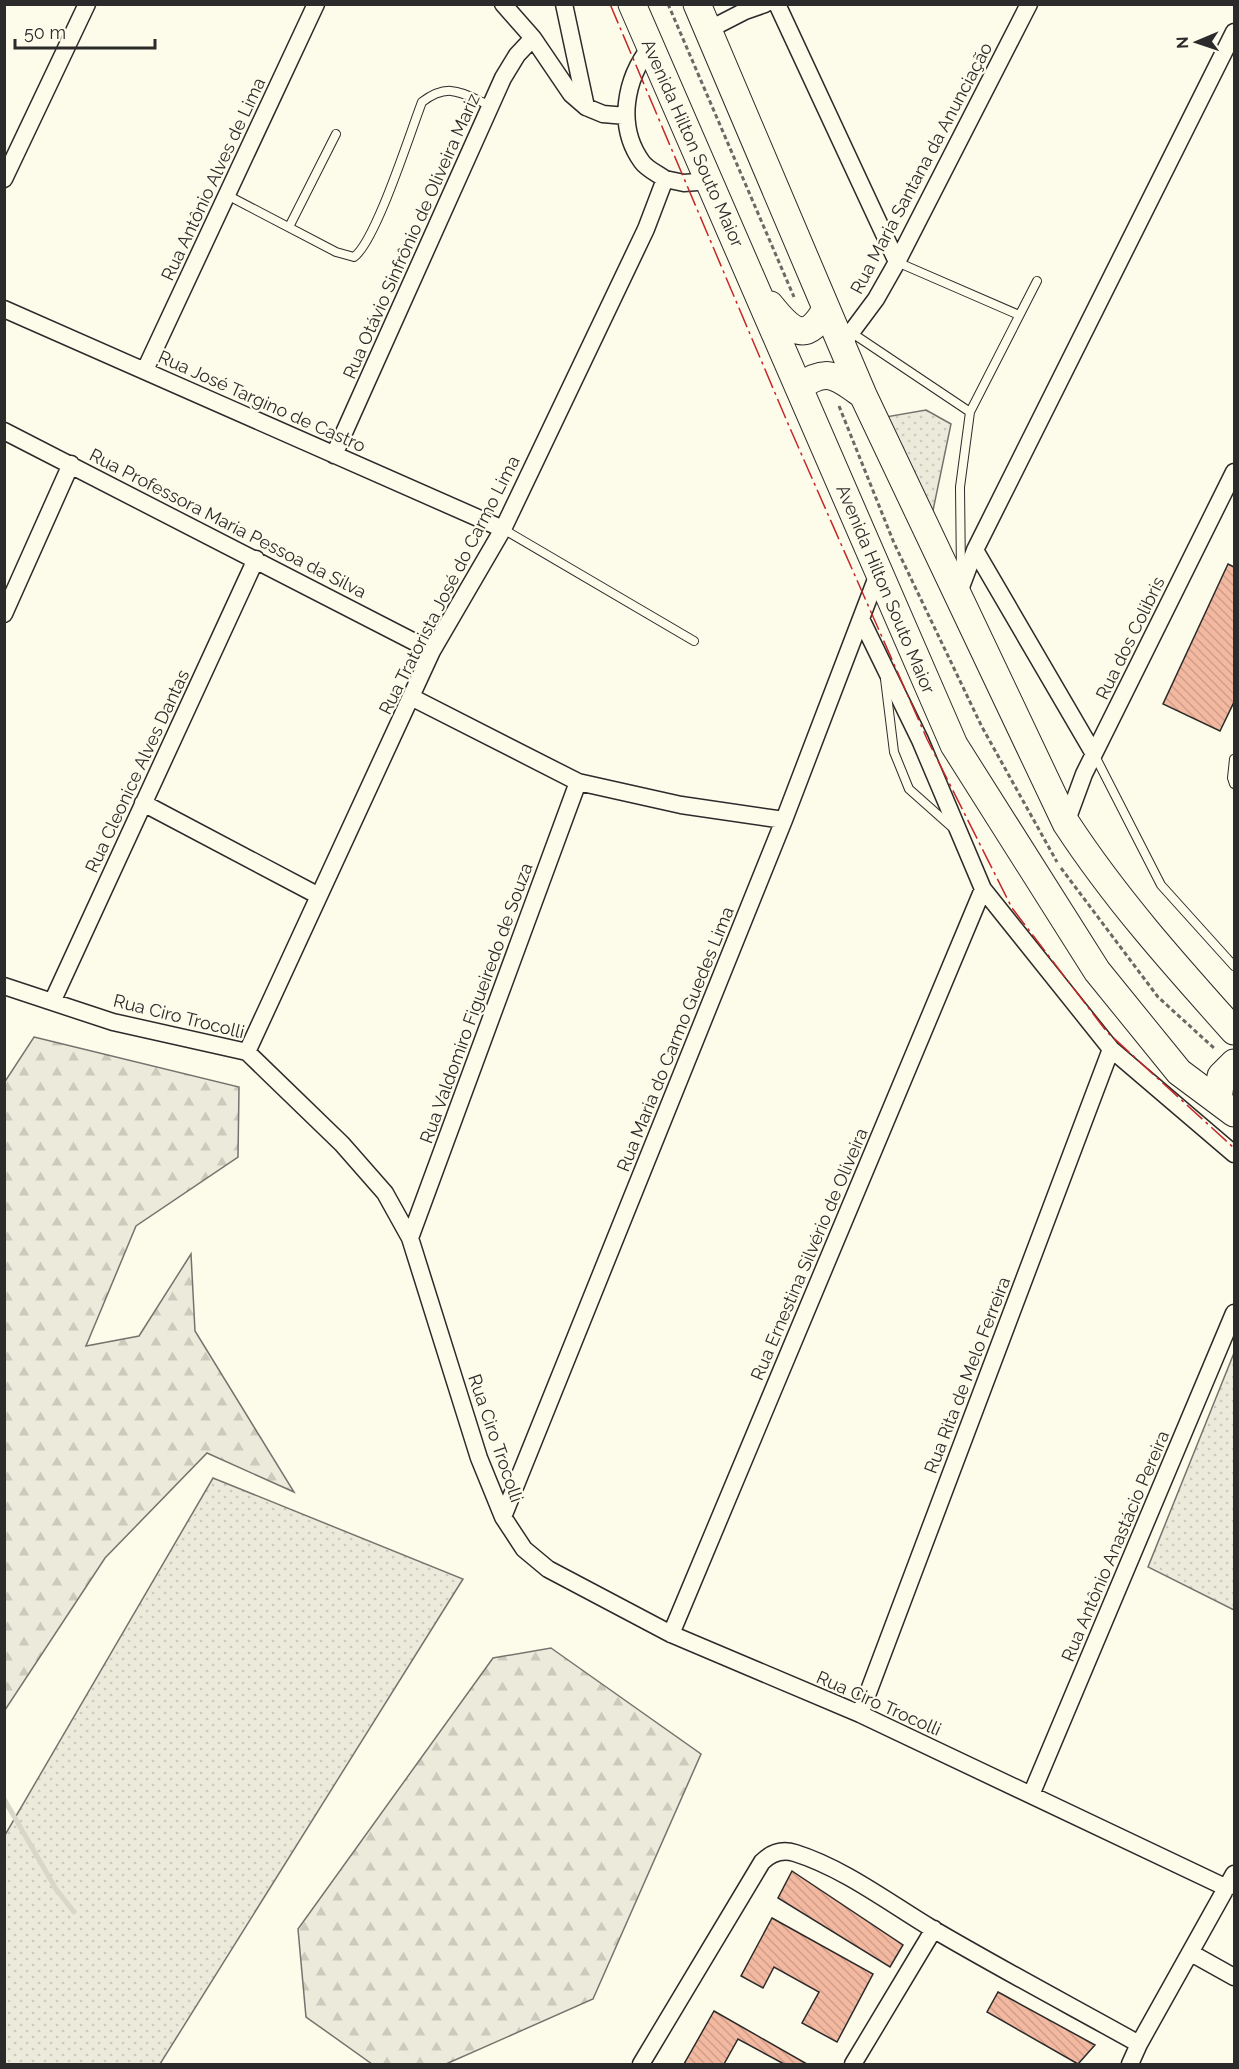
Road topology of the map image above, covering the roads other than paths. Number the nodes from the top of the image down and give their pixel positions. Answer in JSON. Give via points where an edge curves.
{"nodes":[{"id":1,"x":87,"y":4,"type":"edge"},
{"id":2,"x":316,"y":4,"type":"edge"},
{"id":3,"x":503,"y":4,"type":"edge"},
{"id":4,"x":564,"y":4,"type":"edge"},
{"id":5,"x":632,"y":4,"type":"edge"},
{"id":6,"x":697,"y":4,"type":"edge"},
{"id":7,"x":765,"y":4,"type":"edge"},
{"id":8,"x":777,"y":4,"type":"edge"},
{"id":9,"x":1029,"y":4,"type":"edge"},
{"id":10,"x":743,"y":8,"type":"edge"},
{"id":11,"x":708,"y":30,"type":"junction"},
{"id":12,"x":1234,"y":32,"type":"edge"},
{"id":13,"x":533,"y":38,"type":"junction"},
{"id":14,"x":651,"y":46,"type":"junction"},
{"id":15,"x":491,"y":106,"type":"junction"},
{"id":16,"x":586,"y":107,"type":"junction"},
{"id":17,"x":626,"y":116,"type":"junction"},
{"id":18,"x":336,"y":134,"type":"dead end"},
{"id":19,"x":4,"y":179,"type":"edge"},
{"id":20,"x":665,"y":179,"type":"junction"},
{"id":21,"x":710,"y":181,"type":"junction"},
{"id":22,"x":227,"y":195,"type":"junction"},
{"id":23,"x":289,"y":227,"type":"junction"},
{"id":24,"x":897,"y":262,"type":"junction"},
{"id":25,"x":1037,"y":281,"type":"dead end"},
{"id":26,"x":760,"y":292,"type":"junction"},
{"id":27,"x":4,"y":309,"type":"edge"},
{"id":28,"x":826,"y":309,"type":"junction"},
{"id":29,"x":1019,"y":315,"type":"junction"},
{"id":30,"x":846,"y":340,"type":"junction"},
{"id":31,"x":145,"y":370,"type":"junction"},
{"id":32,"x":800,"y":387,"type":"junction"},
{"id":33,"x":862,"y":395,"type":"junction"},
{"id":34,"x":970,"y":412,"type":"junction"},
{"id":35,"x":4,"y":431,"type":"edge"},
{"id":36,"x":334,"y":455,"type":"junction"},
{"id":37,"x":71,"y":464,"type":"junction"},
{"id":38,"x":1234,"y":472,"type":"edge"},
{"id":39,"x":503,"y":529,"type":"junction"},
{"id":40,"x":975,"y":550,"type":"junction"},
{"id":41,"x":256,"y":559,"type":"junction"},
{"id":42,"x":878,"y":574,"type":"junction"},
{"id":43,"x":959,"y":588,"type":"junction"},
{"id":44,"x":4,"y":614,"type":"edge"},
{"id":45,"x":862,"y":621,"type":"junction"},
{"id":46,"x":694,"y":642,"type":"dead end"},
{"id":47,"x":432,"y":651,"type":"junction"},
{"id":48,"x":883,"y":664,"type":"junction"},
{"id":49,"x":411,"y":697,"type":"junction"},
{"id":50,"x":1094,"y":754,"type":"junction"},
{"id":51,"x":1234,"y":759,"type":"edge"},
{"id":52,"x":578,"y":782,"type":"junction"},
{"id":53,"x":1234,"y":784,"type":"edge"},
{"id":54,"x":143,"y":803,"type":"junction"},
{"id":55,"x":784,"y":820,"type":"junction"},
{"id":56,"x":1065,"y":823,"type":"junction"},
{"id":57,"x":961,"y":835,"type":"junction"},
{"id":58,"x":983,"y":889,"type":"junction"},
{"id":59,"x":319,"y":896,"type":"junction"},
{"id":60,"x":1234,"y":966,"type":"edge"},
{"id":61,"x":4,"y":986,"type":"edge"},
{"id":62,"x":52,"y":1000,"type":"junction"},
{"id":63,"x":1234,"y":1031,"type":"edge"},
{"id":64,"x":1111,"y":1049,"type":"junction"},
{"id":65,"x":247,"y":1052,"type":"junction"},
{"id":66,"x":1234,"y":1063,"type":"edge"},
{"id":67,"x":1226,"y":1107,"type":"edge"},
{"id":68,"x":1234,"y":1154,"type":"edge"},
{"id":69,"x":410,"y":1238,"type":"junction"},
{"id":70,"x":1234,"y":1313,"type":"edge"},
{"id":71,"x":503,"y":1517,"type":"junction"},
{"id":72,"x":671,"y":1634,"type":"junction"},
{"id":73,"x":860,"y":1714,"type":"junction"},
{"id":74,"x":1031,"y":1795,"type":"junction"},
{"id":75,"x":1231,"y":1881,"type":"edge"},
{"id":76,"x":934,"y":1929,"type":"junction"},
{"id":77,"x":1191,"y":1953,"type":"junction"},
{"id":78,"x":1234,"y":1977,"type":"edge"},
{"id":79,"x":1139,"y":2044,"type":"junction"},
{"id":80,"x":641,"y":2064,"type":"edge"},
{"id":81,"x":853,"y":2064,"type":"edge"},
{"id":82,"x":1130,"y":2064,"type":"edge"}],
"edges":[{"from":1,"to":19,"type":"street"},
{"from":2,"to":22,"type":"street","name":"Rua Antônio Alves de Lima"},
{"from":3,"to":13,"type":"street"},
{"from":4,"to":16,"type":"street"},
{"from":5,"to":14,"type":"main road","name":"Avenida Hilton Souto Maior"},
{"from":6,"to":11,"type":"main road"},
{"from":7,"to":10,"type":"street"},
{"from":8,"to":24,"type":"street"},
{"from":9,"to":24,"type":"street","name":"Rua Maria Santana da Anunciação"},
{"from":10,"to":11,"type":"street"},
{"from":11,"to":28,"type":"main road"},
{"from":12,"to":40,"type":"street"},
{"from":13,"to":15,"type":"street","name":"Rua Otávio Sinfrônio de Oliveira Mariz","via":[[517,55]]},
{"from":13,"to":16,"type":"street","via":[[570,94]]},
{"from":14,"to":17,"type":"street","via":[[638,63],[628,87]]},
{"from":14,"to":21,"type":"main road","name":"Avenida Hilton Souto Maior"},
{"from":15,"to":23,"type":"lane","via":[[451,89],[437,91],[422,102],[376,220],[361,252],[354,257],[336,252]]},
{"from":15,"to":36,"type":"street","name":"Rua Otávio Sinfrônio de Oliveira Mariz"},
{"from":16,"to":17,"type":"street","via":[[603,114]]},
{"from":17,"to":20,"type":"street","via":[[632,142],[643,164]]},
{"from":18,"to":23,"type":"lane"},
{"from":20,"to":21,"type":"street","via":[[684,183]]},
{"from":20,"to":39,"type":"street","name":"Rua Tratorista José do Carmo Lima","via":[[646,230]]},
{"from":21,"to":26,"type":"main road","name":"Avenida Hilton Souto Maior"},
{"from":22,"to":23,"type":"lane"},
{"from":22,"to":31,"type":"street","name":"Rua Antônio Alves de Lima"},
{"from":24,"to":29,"type":"lane"},
{"from":24,"to":30,"type":"street","name":"Rua Maria Santana da Anunciação"},
{"from":25,"to":29,"type":"lane"},
{"from":26,"to":28,"type":"main road","via":[[793,330],[812,328]]},
{"from":26,"to":32,"type":"main road","name":"Avenida Hilton Souto Maior"},
{"from":27,"to":31,"type":"street","name":"Rua José Targino de Castro"},
{"from":28,"to":30,"type":"main road"},
{"from":29,"to":34,"type":"lane"},
{"from":30,"to":33,"type":"main road"},
{"from":30,"to":34,"type":"lane"},
{"from":31,"to":36,"type":"street","name":"Rua José Targino de Castro"},
{"from":32,"to":33,"type":"main road","via":[[826,374]]},
{"from":32,"to":42,"type":"main road","name":"Avenida Hilton Souto Maior"},
{"from":33,"to":43,"type":"main road"},
{"from":34,"to":43,"type":"lane","via":[[960,487]]},
{"from":35,"to":37,"type":"street","name":"Rua Professora Maria Pessoa da Silva"},
{"from":36,"to":39,"type":"street","name":"Rua José Targino de Castro"},
{"from":37,"to":41,"type":"street","name":"Rua Professora Maria Pessoa da Silva"},
{"from":37,"to":44,"type":"street"},
{"from":38,"to":50,"type":"street","name":"Rua dos Colibris"},
{"from":39,"to":46,"type":"lane"},
{"from":39,"to":47,"type":"street","name":"Rua Tratorista José do Carmo Lima"},
{"from":40,"to":43,"type":"street"},
{"from":40,"to":50,"type":"street"},
{"from":41,"to":47,"type":"street","name":"Rua Professora Maria Pessoa da Silva"},
{"from":41,"to":54,"type":"street","name":"Rua Cleonice Alves Dantas"},
{"from":42,"to":45,"type":"street","name":"Rua Maria do Carmo Guedes Lima"},
{"from":42,"to":67,"type":"main road","name":"Avenida Hilton Souto Maior","via":[[954,745],[1096,971],[1179,1072]]},
{"from":43,"to":56,"type":"main road"},
{"from":45,"to":48,"type":"street","name":"Avenida Hilton Souto Maior"},
{"from":45,"to":55,"type":"street","name":"Rua Maria do Carmo Guedes Lima"},
{"from":47,"to":49,"type":"street","name":"Rua Tratorista José do Carmo Lima"},
{"from":48,"to":57,"type":"street","name":"Avenida Hilton Souto Maior"},
{"from":48,"to":57,"type":"lane","via":[[894,752],[909,789]]},
{"from":49,"to":52,"type":"street"},
{"from":49,"to":59,"type":"street","name":"Rua Tratorista José do Carmo Lima"},
{"from":50,"to":56,"type":"street","name":"Rua dos Colibris"},
{"from":50,"to":60,"type":"lane","via":[[1161,885]]},
{"from":51,"to":53,"type":"lane"},
{"from":52,"to":55,"type":"street","via":[[681,805]]},
{"from":52,"to":69,"type":"street","name":"Rua Valdomiro Figueiredo de Souza"},
{"from":54,"to":59,"type":"street"},
{"from":54,"to":62,"type":"street","name":"Rua Cleonice Alves Dantas"},
{"from":55,"to":71,"type":"street","name":"Rua Maria do Carmo Guedes Lima"},
{"from":56,"to":63,"type":"main road","via":[[1099,874]]},
{"from":57,"to":58,"type":"street","name":"Avenida Hilton Souto Maior"},
{"from":58,"to":64,"type":"street","name":"Avenida Hilton Souto Maior"},
{"from":58,"to":72,"type":"street","name":"Rua Ernestina Silvério de Oliveira"},
{"from":59,"to":65,"type":"street","name":"Rua Tratorista José do Carmo Lima"},
{"from":61,"to":62,"type":"street","name":"Rua Ciro Trocolli"},
{"from":62,"to":65,"type":"street","name":"Rua Ciro Trocolli","via":[[113,1022]]},
{"from":64,"to":68,"type":"street","name":"Avenida Hilton Souto Maior"},
{"from":64,"to":73,"type":"street","name":"Rua Rita de Melo Ferreira"},
{"from":65,"to":69,"type":"street","name":"Rua Ciro Trocolli","via":[[298,1099],[385,1193]]},
{"from":66,"to":67,"type":"main road","via":[[1221,1076]]},
{"from":69,"to":71,"type":"street","name":"Rua Ciro Trocolli","via":[[479,1458]]},
{"from":70,"to":74,"type":"street","name":"Rua Antônio Anastácio Pereira"},
{"from":71,"to":72,"type":"street","name":"Rua Ciro Trocolli","via":[[524,1550],[548,1569]]},
{"from":72,"to":73,"type":"street","name":"Rua Ciro Trocolli"},
{"from":73,"to":74,"type":"street","name":"Rua Ciro Trocolli"},
{"from":74,"to":75,"type":"street","name":"Rua Ciro Trocolli"},
{"from":75,"to":77,"type":"street"},
{"from":76,"to":79,"type":"street"},
{"from":76,"to":80,"type":"street","via":[[823,1864],[792,1852],[770,1854]]},
{"from":76,"to":81,"type":"street"},
{"from":77,"to":78,"type":"street"},
{"from":77,"to":79,"type":"street"},
{"from":79,"to":82,"type":"street"}]}
